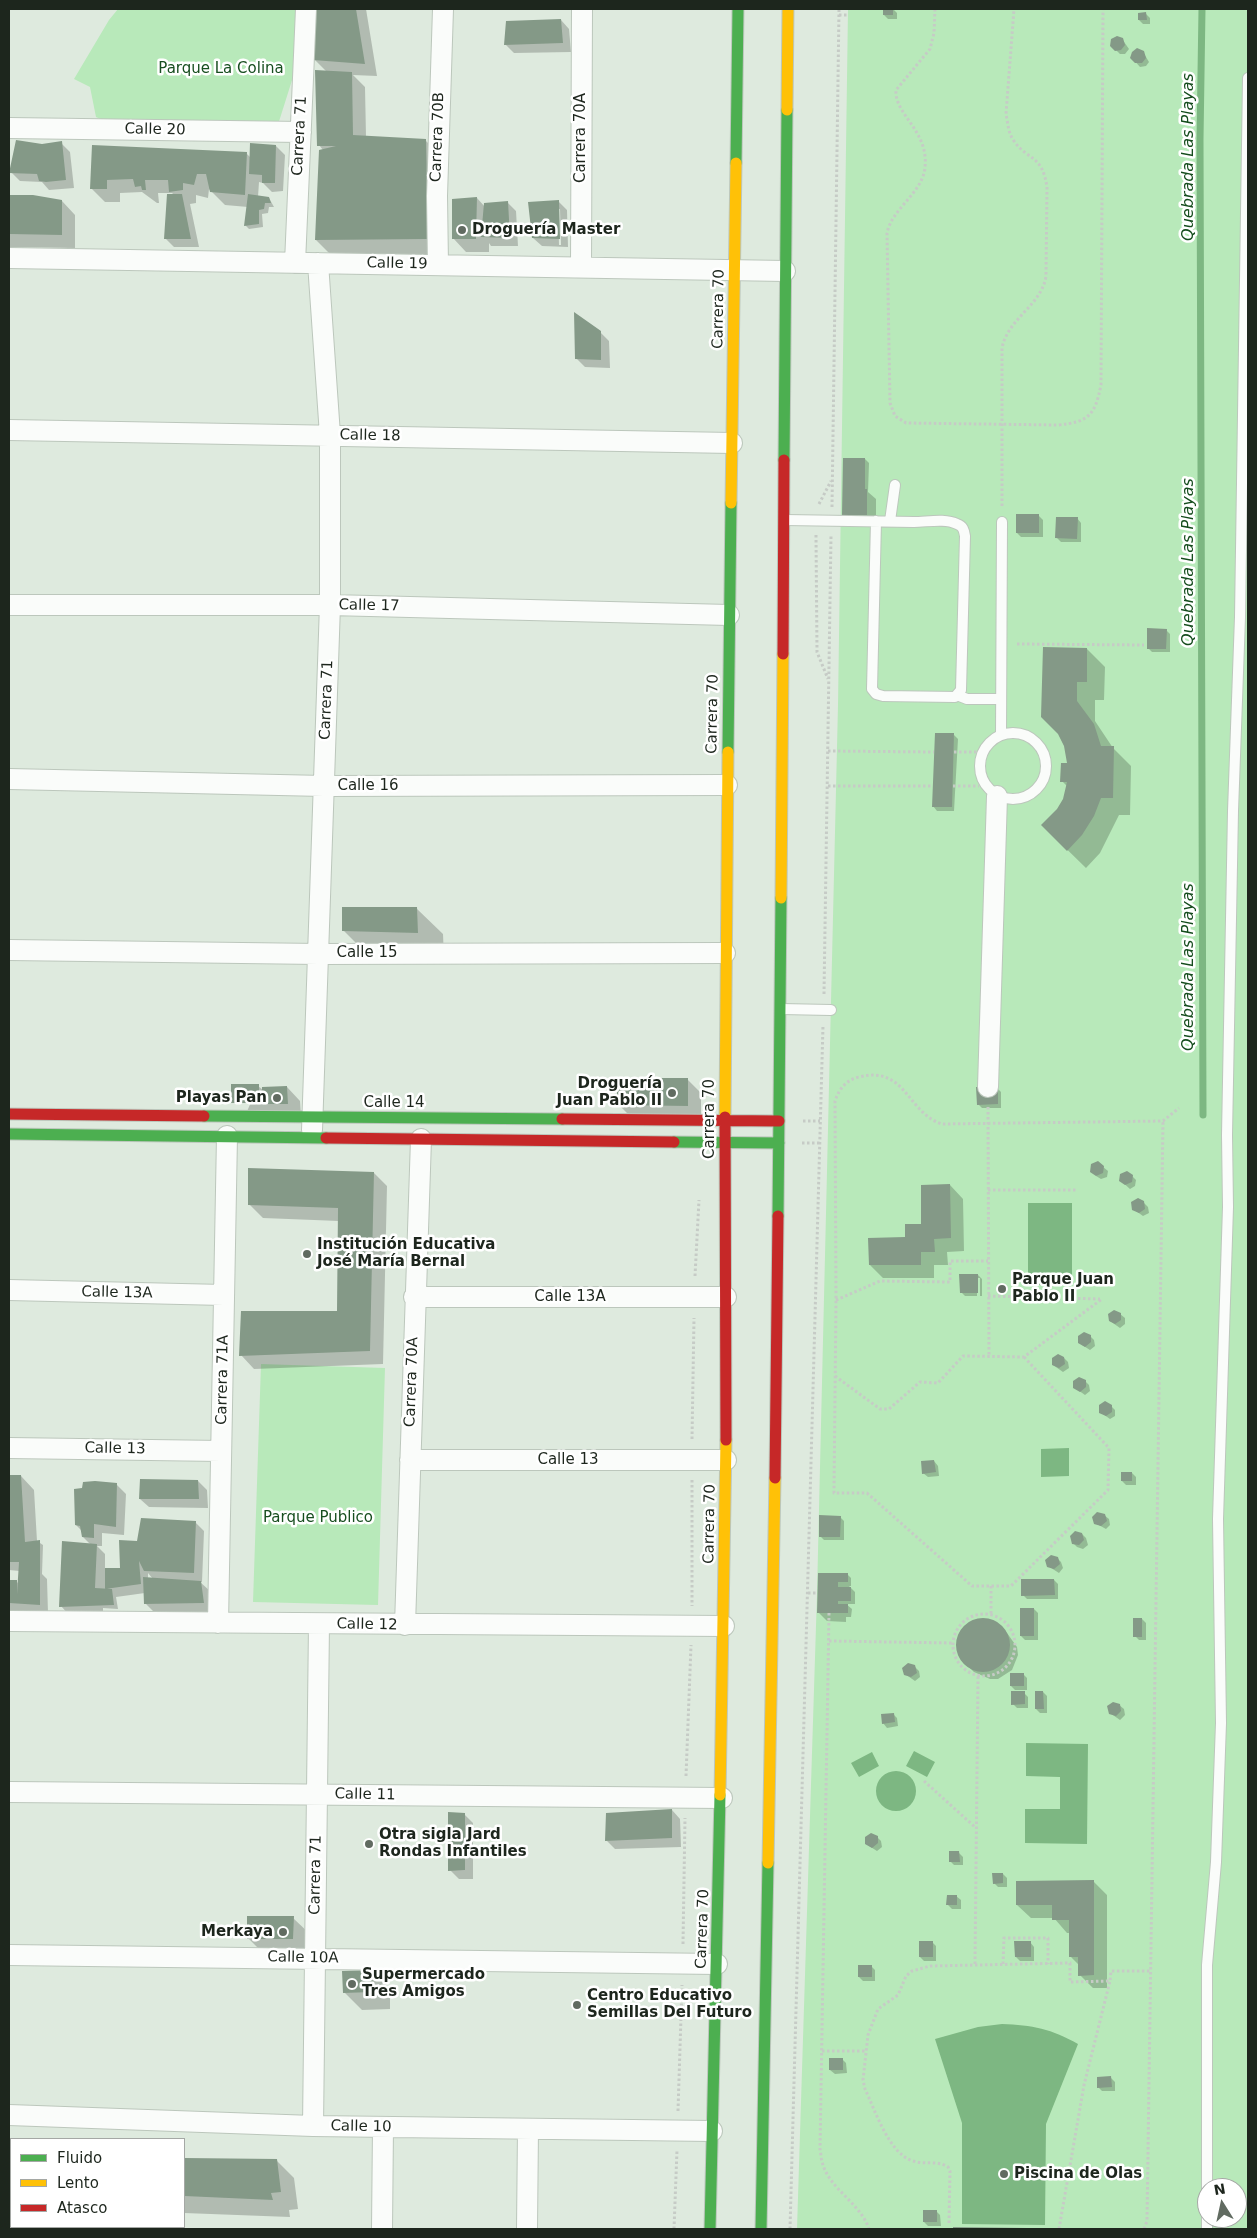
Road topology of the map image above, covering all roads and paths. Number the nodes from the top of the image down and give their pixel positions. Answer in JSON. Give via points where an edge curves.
{"nodes":[{"id":1,"x":306,"y":9,"type":"edge"},
{"id":2,"x":442,"y":9,"type":"edge"},
{"id":3,"x":582,"y":9,"type":"edge"},
{"id":4,"x":738,"y":9,"type":"edge"},
{"id":5,"x":788,"y":9,"type":"edge"},
{"id":6,"x":839,"y":9,"type":"edge"},
{"id":7,"x":935,"y":9,"type":"edge"},
{"id":8,"x":1014,"y":9,"type":"edge"},
{"id":9,"x":1103,"y":9,"type":"edge"},
{"id":10,"x":839,"y":15,"type":"junction"},
{"id":11,"x":848,"y":15,"type":"dead end"},
{"id":12,"x":1248,"y":78,"type":"edge"},
{"id":13,"x":9,"y":128,"type":"edge"},
{"id":14,"x":300,"y":132,"type":"junction"},
{"id":15,"x":9,"y":258,"type":"edge"},
{"id":16,"x":295,"y":263,"type":"junction"},
{"id":17,"x":318,"y":263,"type":"junction"},
{"id":18,"x":438,"y":265,"type":"junction"},
{"id":19,"x":581,"y":267,"type":"junction"},
{"id":20,"x":734,"y":270,"type":"junction"},
{"id":21,"x":785,"y":271,"type":"junction"},
{"id":22,"x":1002,"y":424,"type":"junction"},
{"id":23,"x":9,"y":430,"type":"edge"},
{"id":24,"x":330,"y":435,"type":"junction"},
{"id":25,"x":732,"y":443,"type":"junction"},
{"id":26,"x":833,"y":478,"type":"junction"},
{"id":27,"x":895,"y":485,"type":"dead end"},
{"id":28,"x":1002,"y":494,"type":"dead end"},
{"id":29,"x":783,"y":520,"type":"junction"},
{"id":30,"x":816,"y":521,"type":"junction"},
{"id":31,"x":831,"y":521,"type":"junction"},
{"id":32,"x":876,"y":521,"type":"junction"},
{"id":33,"x":890,"y":521,"type":"junction"},
{"id":34,"x":1002,"y":522,"type":"dead end"},
{"id":35,"x":9,"y":605,"type":"edge"},
{"id":36,"x":330,"y":605,"type":"junction"},
{"id":37,"x":730,"y":615,"type":"junction"},
{"id":38,"x":1002,"y":644,"type":"junction"},
{"id":39,"x":1144,"y":645,"type":"dead end"},
{"id":40,"x":830,"y":681,"type":"junction"},
{"id":41,"x":957,"y":695,"type":"junction"},
{"id":42,"x":1001,"y":699,"type":"junction"},
{"id":43,"x":1001,"y":735,"type":"junction"},
{"id":44,"x":828,"y":751,"type":"junction"},
{"id":45,"x":934,"y":752,"type":"dead end"},
{"id":46,"x":954,"y":752,"type":"dead end"},
{"id":47,"x":983,"y":752,"type":"junction"},
{"id":48,"x":9,"y":779,"type":"edge"},
{"id":49,"x":727,"y":785,"type":"junction"},
{"id":50,"x":324,"y":786,"type":"junction"},
{"id":51,"x":828,"y":786,"type":"junction"},
{"id":52,"x":933,"y":786,"type":"dead end"},
{"id":53,"x":953,"y":786,"type":"dead end"},
{"id":54,"x":991,"y":791,"type":"junction"},
{"id":55,"x":9,"y":950,"type":"edge"},
{"id":56,"x":725,"y":952,"type":"junction"},
{"id":57,"x":319,"y":954,"type":"junction"},
{"id":58,"x":780,"y":1009,"type":"junction"},
{"id":59,"x":827,"y":1010,"type":"junction"},
{"id":60,"x":988,"y":1096,"type":"joint"},
{"id":61,"x":1179,"y":1108,"type":"dead end"},
{"id":62,"x":9,"y":1114,"type":"edge"},
{"id":63,"x":725,"y":1121,"type":"junction"},
{"id":64,"x":779,"y":1121,"type":"junction"},
{"id":65,"x":1163,"y":1121,"type":"junction"},
{"id":66,"x":988,"y":1123,"type":"junction"},
{"id":67,"x":312,"y":1127,"type":"junction"},
{"id":68,"x":9,"y":1134,"type":"edge"},
{"id":69,"x":227,"y":1136,"type":"junction"},
{"id":70,"x":421,"y":1139,"type":"junction"},
{"id":71,"x":726,"y":1143,"type":"junction"},
{"id":72,"x":779,"y":1143,"type":"junction"},
{"id":73,"x":988,"y":1190,"type":"junction"},
{"id":74,"x":1078,"y":1190,"type":"dead end"},
{"id":75,"x":699,"y":1198,"type":"dead end"},
{"id":76,"x":988,"y":1261,"type":"junction"},
{"id":77,"x":9,"y":1290,"type":"edge"},
{"id":78,"x":224,"y":1295,"type":"junction"},
{"id":79,"x":988,"y":1296,"type":"junction"},
{"id":80,"x":414,"y":1297,"type":"junction"},
{"id":81,"x":694,"y":1297,"type":"junction"},
{"id":82,"x":726,"y":1297,"type":"junction"},
{"id":83,"x":836,"y":1300,"type":"junction"},
{"id":84,"x":989,"y":1356,"type":"junction"},
{"id":85,"x":1024,"y":1357,"type":"junction"},
{"id":86,"x":835,"y":1376,"type":"junction"},
{"id":87,"x":9,"y":1448,"type":"edge"},
{"id":88,"x":221,"y":1450,"type":"junction"},
{"id":89,"x":410,"y":1460,"type":"junction"},
{"id":90,"x":692,"y":1460,"type":"junction"},
{"id":91,"x":726,"y":1460,"type":"junction"},
{"id":92,"x":990,"y":1586,"type":"junction"},
{"id":93,"x":818,"y":1593,"type":"dead end"},
{"id":94,"x":808,"y":1594,"type":"junction"},
{"id":95,"x":829,"y":1613,"type":"dead end"},
{"id":96,"x":991,"y":1615,"type":"junction"},
{"id":97,"x":9,"y":1621,"type":"edge"},
{"id":98,"x":218,"y":1623,"type":"junction"},
{"id":99,"x":319,"y":1624,"type":"junction"},
{"id":100,"x":405,"y":1625,"type":"junction"},
{"id":101,"x":692,"y":1626,"type":"junction"},
{"id":102,"x":724,"y":1626,"type":"junction"},
{"id":103,"x":829,"y":1642,"type":"junction"},
{"id":104,"x":952,"y":1643,"type":"junction"},
{"id":105,"x":978,"y":1675,"type":"junction"},
{"id":106,"x":924,"y":1781,"type":"dead end"},
{"id":107,"x":9,"y":1792,"type":"edge"},
{"id":108,"x":316,"y":1794,"type":"junction"},
{"id":109,"x":685,"y":1798,"type":"junction"},
{"id":110,"x":722,"y":1798,"type":"junction"},
{"id":111,"x":976,"y":1828,"type":"junction"},
{"id":112,"x":9,"y":1955,"type":"edge"},
{"id":113,"x":314,"y":1958,"type":"junction"},
{"id":114,"x":683,"y":1964,"type":"junction"},
{"id":115,"x":717,"y":1964,"type":"junction"},
{"id":116,"x":975,"y":1964,"type":"junction"},
{"id":117,"x":1003,"y":1964,"type":"junction"},
{"id":118,"x":1048,"y":1964,"type":"junction"},
{"id":119,"x":1151,"y":1971,"type":"junction"},
{"id":120,"x":1110,"y":1981,"type":"junction"},
{"id":121,"x":822,"y":2051,"type":"junction"},
{"id":122,"x":866,"y":2052,"type":"junction"},
{"id":123,"x":9,"y":2115,"type":"edge"},
{"id":124,"x":313,"y":2126,"type":"junction"},
{"id":125,"x":383,"y":2127,"type":"junction"},
{"id":126,"x":528,"y":2129,"type":"junction"},
{"id":127,"x":678,"y":2131,"type":"junction"},
{"id":128,"x":712,"y":2131,"type":"junction"},
{"id":129,"x":1207,"y":2178,"type":"edge"},
{"id":130,"x":948,"y":2223,"type":"dead end"},
{"id":131,"x":382,"y":2229,"type":"edge"},
{"id":132,"x":527,"y":2229,"type":"edge"},
{"id":133,"x":674,"y":2229,"type":"edge"},
{"id":134,"x":710,"y":2229,"type":"edge"},
{"id":135,"x":762,"y":2229,"type":"edge"},
{"id":136,"x":790,"y":2229,"type":"edge"},
{"id":137,"x":869,"y":2229,"type":"edge"},
{"id":138,"x":1059,"y":2229,"type":"edge"},
{"id":139,"x":1144,"y":2229,"type":"edge"}],
"edges":[{"from":1,"to":14,"type":"street","name":"Carrera 71"},
{"from":2,"to":18,"type":"street","name":"Carrera 70B","via":[[436,196]]},
{"from":3,"to":19,"type":"street","name":"Carrera 70A"},
{"from":4,"to":20,"type":"main road","name":"Carrera 70"},
{"from":5,"to":21,"type":"main road"},
{"from":6,"to":10,"type":"path"},
{"from":7,"to":22,"type":"path","via":[[930,49],[896,90],[897,102],[921,139],[925,164],[921,180],[887,233],[890,403],[895,416],[906,424]]},
{"from":8,"to":22,"type":"path","via":[[1006,114],[1014,142],[1033,157],[1045,173],[1046,276],[1045,286],[1039,295],[1004,337]]},
{"from":9,"to":22,"type":"path","via":[[1101,385],[1097,406],[1089,417],[1077,423]]},
{"from":10,"to":11,"type":"path"},
{"from":10,"to":26,"type":"path"},
{"from":12,"to":129,"type":"lane","via":[[1240,617],[1232,831],[1228,1207],[1218,1519],[1221,1723],[1216,1853],[1207,1965]]},
{"from":13,"to":14,"type":"street","name":"Calle 20"},
{"from":14,"to":16,"type":"street","name":"Carrera 71"},
{"from":15,"to":16,"type":"street","name":"Calle 19"},
{"from":16,"to":17,"type":"street","name":"Calle 19"},
{"from":17,"to":18,"type":"street","name":"Calle 19"},
{"from":17,"to":24,"type":"street","name":"Carrera 71"},
{"from":18,"to":19,"type":"street","name":"Calle 19"},
{"from":19,"to":20,"type":"street","name":"Calle 19"},
{"from":20,"to":21,"type":"street","name":"Calle 19"},
{"from":20,"to":25,"type":"main road","name":"Carrera 70"},
{"from":21,"to":29,"type":"main road"},
{"from":22,"to":28,"type":"path"},
{"from":23,"to":24,"type":"street","name":"Calle 18"},
{"from":24,"to":25,"type":"street","name":"Calle 18"},
{"from":24,"to":36,"type":"street","name":"Carrera 71"},
{"from":25,"to":37,"type":"main road","name":"Carrera 70"},
{"from":26,"to":30,"type":"path","via":[[817,508]]},
{"from":26,"to":31,"type":"path"},
{"from":27,"to":33,"type":"lane"},
{"from":29,"to":30,"type":"lane"},
{"from":29,"to":58,"type":"main road"},
{"from":30,"to":31,"type":"lane"},
{"from":30,"to":40,"type":"path","via":[[817,652]]},
{"from":31,"to":32,"type":"lane"},
{"from":31,"to":40,"type":"path"},
{"from":32,"to":33,"type":"lane"},
{"from":32,"to":41,"type":"lane","via":[[872,689],[883,696]]},
{"from":33,"to":41,"type":"lane","via":[[949,522],[963,528],[961,690]]},
{"from":34,"to":38,"type":"lane"},
{"from":35,"to":36,"type":"street","name":"Calle 17"},
{"from":36,"to":37,"type":"street","name":"Calle 17"},
{"from":36,"to":50,"type":"street","name":"Carrera 71"},
{"from":37,"to":49,"type":"main road","name":"Carrera 70"},
{"from":38,"to":39,"type":"path"},
{"from":38,"to":42,"type":"lane"},
{"from":40,"to":44,"type":"path"},
{"from":41,"to":42,"type":"lane","via":[[967,699]]},
{"from":42,"to":43,"type":"lane"},
{"from":43,"to":47,"type":"lane"},
{"from":43,"to":54,"type":"lane","via":[[1011,733],[1030,737],[1043,750],[1047,769],[1040,787],[1025,798],[1006,799]]},
{"from":44,"to":45,"type":"path"},
{"from":44,"to":51,"type":"path"},
{"from":46,"to":47,"type":"path"},
{"from":47,"to":54,"type":"lane","via":[[980,769]]},
{"from":48,"to":50,"type":"street","name":"Calle 16"},
{"from":49,"to":50,"type":"street","name":"Calle 16"},
{"from":49,"to":56,"type":"main road","name":"Carrera 70"},
{"from":50,"to":57,"type":"street","name":"Carrera 71"},
{"from":51,"to":52,"type":"path"},
{"from":51,"to":59,"type":"path"},
{"from":53,"to":54,"type":"path"},
{"from":54,"to":60,"type":"street"},
{"from":55,"to":57,"type":"street","name":"Calle 15"},
{"from":56,"to":57,"type":"street","name":"Calle 15"},
{"from":56,"to":63,"type":"main road","name":"Carrera 70"},
{"from":57,"to":67,"type":"street","name":"Carrera 71"},
{"from":58,"to":59,"type":"lane"},
{"from":58,"to":64,"type":"main road"},
{"from":59,"to":94,"type":"path"},
{"from":60,"to":66,"type":"path"},
{"from":61,"to":65,"type":"path"},
{"from":62,"to":67,"type":"main road","name":"Calle 14"},
{"from":63,"to":64,"type":"main road","name":"Calle 14"},
{"from":63,"to":67,"type":"main road","name":"Calle 14"},
{"from":63,"to":71,"type":"main road","name":"Carrera 70"},
{"from":64,"to":72,"type":"main road"},
{"from":65,"to":66,"type":"path"},
{"from":65,"to":119,"type":"path"},
{"from":66,"to":73,"type":"path"},
{"from":66,"to":83,"type":"path","via":[[942,1124],[934,1121],[902,1087],[885,1077],[875,1075],[852,1079],[838,1092],[835,1101]]},
{"from":67,"to":69,"type":"main road","name":"Calle 14"},
{"from":67,"to":70,"type":"main road","name":"Calle 14"},
{"from":68,"to":69,"type":"main road","name":"Calle 14"},
{"from":69,"to":78,"type":"street","name":"Carrera 71A"},
{"from":70,"to":71,"type":"main road","name":"Calle 14"},
{"from":70,"to":80,"type":"street","name":"Carrera 70A"},
{"from":71,"to":72,"type":"main road","name":"Calle 14"},
{"from":71,"to":82,"type":"main road","name":"Carrera 70"},
{"from":72,"to":135,"type":"main road"},
{"from":73,"to":74,"type":"path"},
{"from":73,"to":76,"type":"path"},
{"from":75,"to":81,"type":"path"},
{"from":76,"to":79,"type":"path"},
{"from":76,"to":83,"type":"path","via":[[950,1261],[950,1282],[880,1281]]},
{"from":77,"to":78,"type":"street","name":"Calle 13A"},
{"from":78,"to":88,"type":"street","name":"Carrera 71A"},
{"from":79,"to":84,"type":"path"},
{"from":79,"to":85,"type":"path","via":[[1102,1299]]},
{"from":80,"to":81,"type":"street","name":"Calle 13A"},
{"from":80,"to":89,"type":"street","name":"Carrera 70A"},
{"from":81,"to":82,"type":"street","name":"Calle 13A"},
{"from":81,"to":90,"type":"path"},
{"from":82,"to":91,"type":"main road","name":"Carrera 70"},
{"from":83,"to":86,"type":"path"},
{"from":84,"to":85,"type":"path"},
{"from":84,"to":86,"type":"path","via":[[963,1356],[938,1383],[920,1382],[885,1410]]},
{"from":85,"to":92,"type":"path","via":[[1109,1448],[1108,1490],[1011,1586]]},
{"from":86,"to":92,"type":"path","via":[[834,1493],[867,1493],[972,1586]]},
{"from":87,"to":88,"type":"street","name":"Calle 13"},
{"from":88,"to":98,"type":"street","name":"Carrera 71A"},
{"from":89,"to":90,"type":"street","name":"Calle 13"},
{"from":89,"to":100,"type":"street","name":"Carrera 70A"},
{"from":90,"to":91,"type":"street","name":"Calle 13"},
{"from":90,"to":101,"type":"path"},
{"from":91,"to":102,"type":"main road","name":"Carrera 70"},
{"from":92,"to":96,"type":"path"},
{"from":93,"to":94,"type":"path"},
{"from":94,"to":136,"type":"path"},
{"from":95,"to":103,"type":"path"},
{"from":96,"to":104,"type":"path","via":[[978,1614],[965,1620],[956,1630]]},
{"from":96,"to":105,"type":"path","via":[[1006,1623],[1011,1630],[1013,1656],[995,1674]]},
{"from":97,"to":98,"type":"street","name":"Calle 12"},
{"from":98,"to":99,"type":"street","name":"Calle 12"},
{"from":99,"to":100,"type":"street","name":"Calle 12"},
{"from":99,"to":108,"type":"street","name":"Carrera 71"},
{"from":100,"to":101,"type":"street","name":"Calle 12"},
{"from":101,"to":102,"type":"street","name":"Calle 12"},
{"from":101,"to":109,"type":"path"},
{"from":102,"to":110,"type":"main road","name":"Carrera 70"},
{"from":103,"to":104,"type":"path"},
{"from":103,"to":121,"type":"path"},
{"from":104,"to":105,"type":"path","via":[[953,1652],[962,1667]]},
{"from":105,"to":111,"type":"path"},
{"from":106,"to":111,"type":"path"},
{"from":107,"to":108,"type":"street","name":"Calle 11"},
{"from":108,"to":109,"type":"street","name":"Calle 11"},
{"from":108,"to":113,"type":"street","name":"Carrera 71"},
{"from":109,"to":110,"type":"street","name":"Calle 11"},
{"from":109,"to":114,"type":"path"},
{"from":110,"to":115,"type":"main road","name":"Carrera 70"},
{"from":111,"to":116,"type":"path"},
{"from":112,"to":113,"type":"street","name":"Calle 10A"},
{"from":113,"to":114,"type":"street","name":"Calle 10A"},
{"from":113,"to":124,"type":"street","name":"Carrera 71"},
{"from":114,"to":115,"type":"street","name":"Calle 10A"},
{"from":114,"to":127,"type":"path"},
{"from":115,"to":128,"type":"main road","name":"Carrera 70"},
{"from":116,"to":117,"type":"path"},
{"from":116,"to":122,"type":"path","via":[[930,1966],[906,1976],[898,1995],[875,2014]]},
{"from":117,"to":118,"type":"path"},
{"from":117,"to":118,"type":"path","via":[[1004,1938],[1048,1938]]},
{"from":118,"to":120,"type":"path","via":[[1070,1963],[1070,1982]]},
{"from":119,"to":120,"type":"path","via":[[1111,1971]]},
{"from":119,"to":139,"type":"path","via":[[1147,2222]]},
{"from":120,"to":138,"type":"path","via":[[1084,2086]]},
{"from":121,"to":122,"type":"path"},
{"from":121,"to":137,"type":"path","via":[[820,2149],[823,2165]]},
{"from":122,"to":130,"type":"path","via":[[865,2088],[892,2144],[912,2161],[948,2166]]},
{"from":123,"to":124,"type":"street","name":"Calle 10"},
{"from":124,"to":125,"type":"street","name":"Calle 10"},
{"from":125,"to":126,"type":"street","name":"Calle 10"},
{"from":125,"to":131,"type":"street"},
{"from":126,"to":127,"type":"street","name":"Calle 10"},
{"from":126,"to":132,"type":"street"},
{"from":127,"to":128,"type":"street","name":"Calle 10"},
{"from":127,"to":133,"type":"path"},
{"from":128,"to":134,"type":"main road","name":"Carrera 70"}]}
